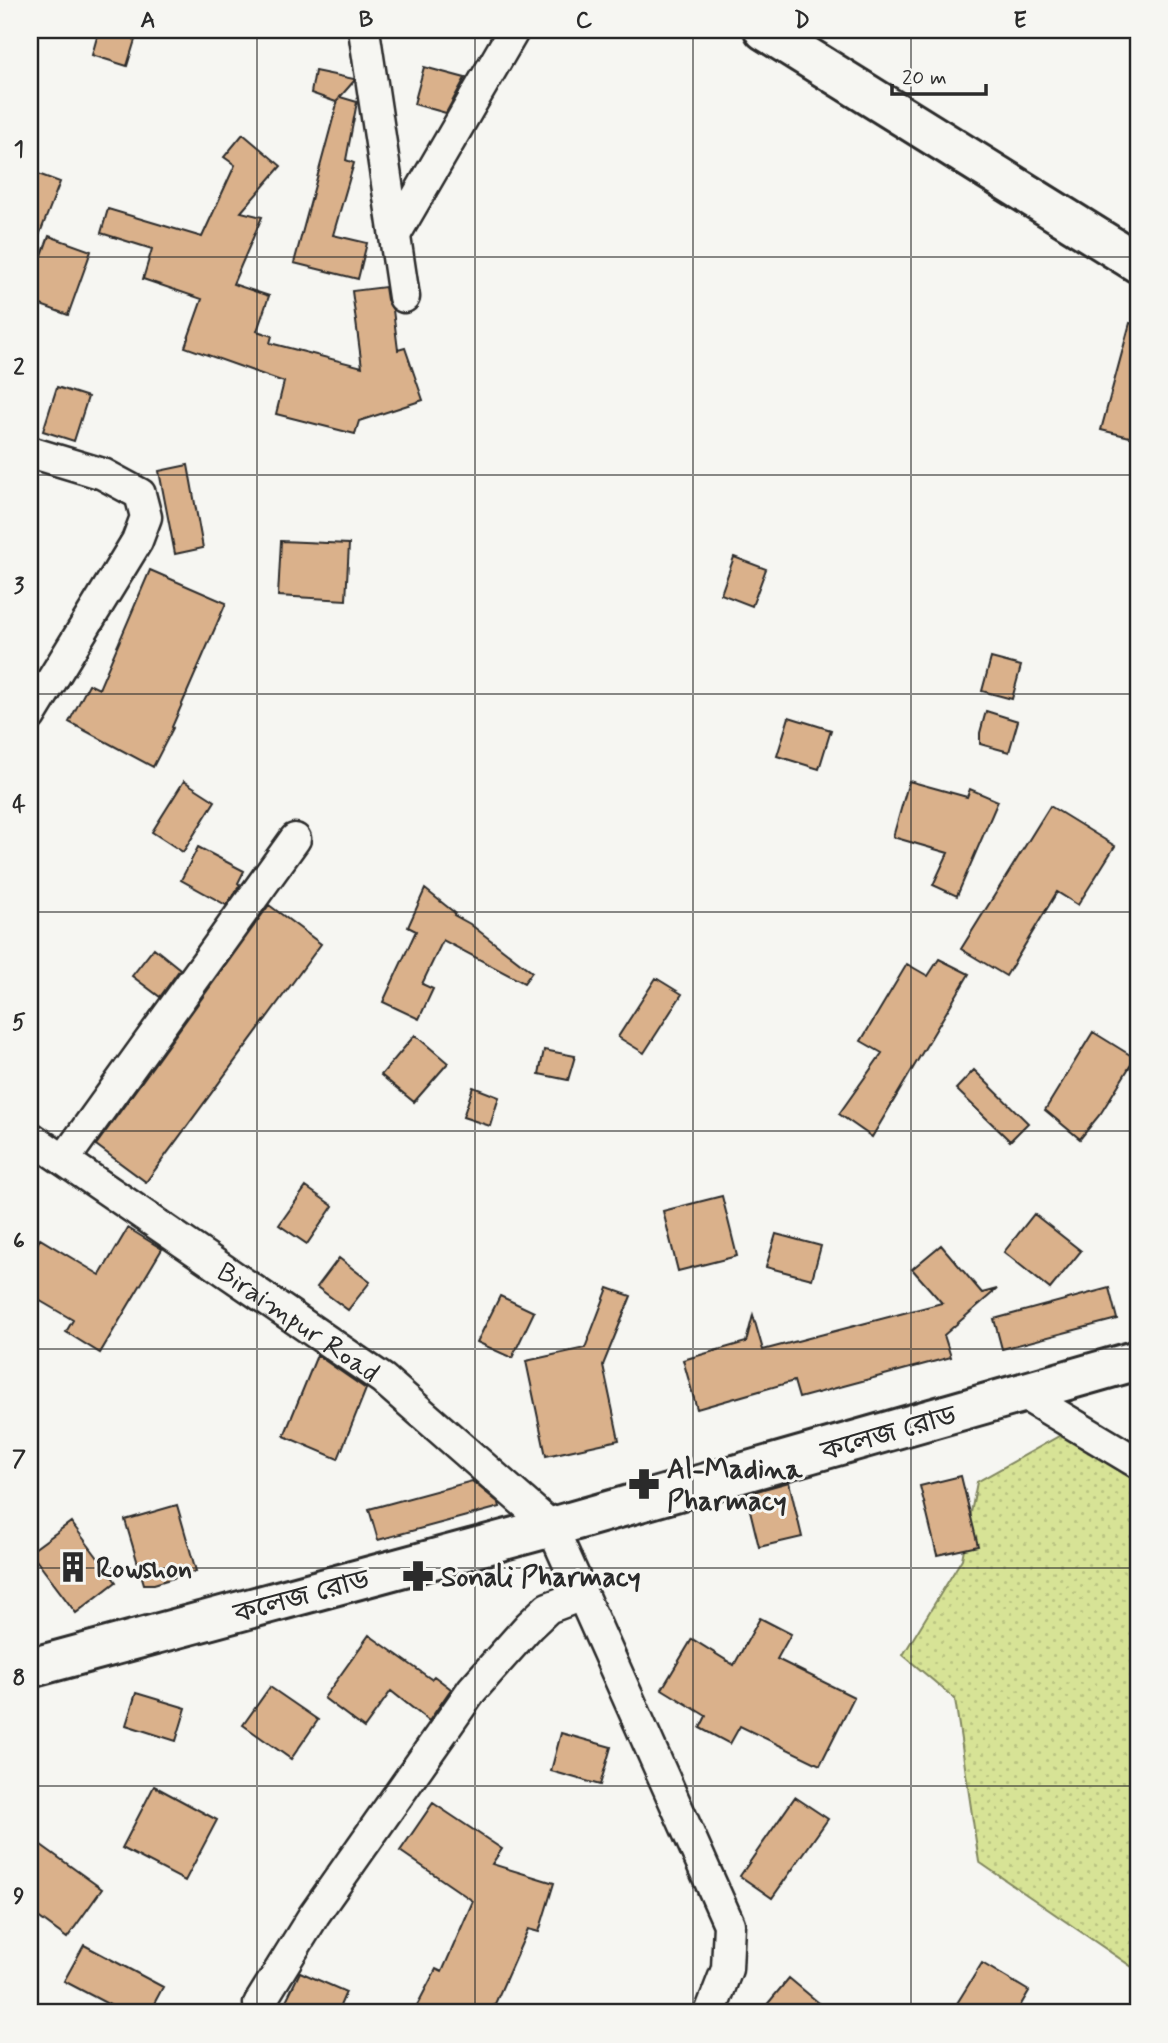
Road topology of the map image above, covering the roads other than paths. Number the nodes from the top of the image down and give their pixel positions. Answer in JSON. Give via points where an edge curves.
{"nodes":[{"id":1,"x":364,"y":30,"type":"edge"},
{"id":2,"x":514,"y":30,"type":"edge"},
{"id":3,"x":764,"y":30,"type":"edge"},
{"id":4,"x":396,"y":233,"type":"junction"},
{"id":5,"x":1138,"y":263,"type":"edge"},
{"id":6,"x":404,"y":297,"type":"dead end"},
{"id":7,"x":30,"y":452,"type":"edge"},
{"id":8,"x":30,"y":716,"type":"edge"},
{"id":9,"x":295,"y":839,"type":"dead end"},
{"id":10,"x":30,"y":1137,"type":"edge"},
{"id":11,"x":64,"y":1160,"type":"junction"},
{"id":12,"x":1138,"y":1360,"type":"edge"},
{"id":13,"x":1023,"y":1394,"type":"junction"},
{"id":14,"x":1138,"y":1463,"type":"edge"},
{"id":15,"x":552,"y":1527,"type":"junction"},
{"id":16,"x":582,"y":1595,"type":"junction"},
{"id":17,"x":30,"y":1668,"type":"edge"},
{"id":18,"x":259,"y":2004,"type":"dead end"},
{"id":19,"x":710,"y":2013,"type":"edge"}],
"edges":[{"from":1,"to":4,"type":"street"},
{"from":2,"to":4,"type":"street"},
{"from":3,"to":5,"type":"main road"},
{"from":4,"to":6,"type":"street"},
{"from":7,"to":8,"type":"street","via":[[103,474],[140,494],[146,517],[137,541]]},
{"from":9,"to":11,"type":"street"},
{"from":10,"to":11,"type":"street","name":"Biraimpur Road"},
{"from":11,"to":15,"type":"street","name":"Biraimpur Road","via":[[383,1379]]},
{"from":12,"to":13,"type":"main road","name":"কলেজ রোড"},
{"from":13,"to":14,"type":"street"},
{"from":13,"to":15,"type":"main road","name":"কলেজ রোড"},
{"from":15,"to":16,"type":"street"},
{"from":15,"to":17,"type":"main road","name":"কলেজ রোড"},
{"from":16,"to":18,"type":"street","via":[[548,1608],[472,1690],[314,1915]]},
{"from":16,"to":19,"type":"street","via":[[729,1924],[727,1969]]}]}
